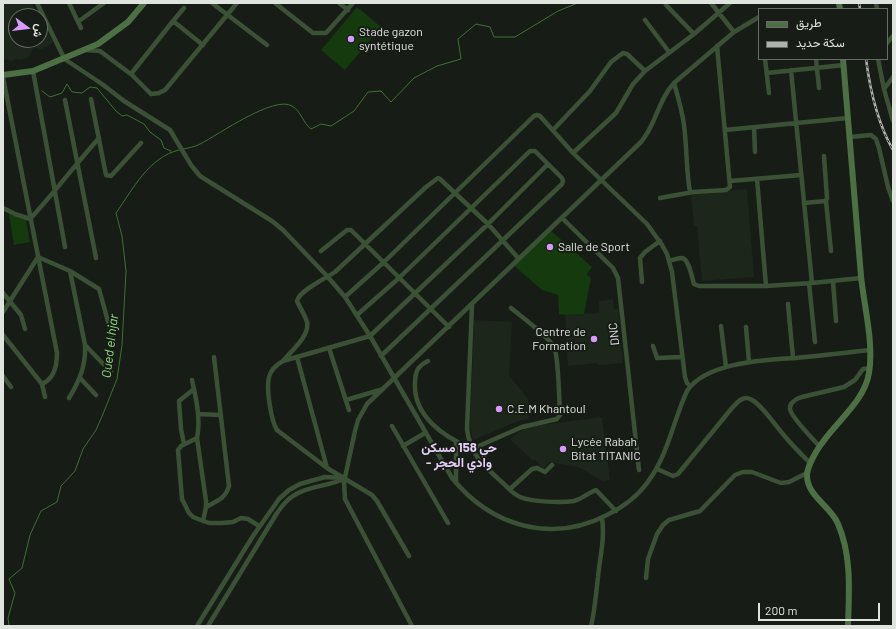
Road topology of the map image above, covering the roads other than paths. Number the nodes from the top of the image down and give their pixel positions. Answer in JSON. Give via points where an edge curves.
{"nodes":[{"id":1,"x":37,"y":3,"type":"edge"},
{"id":2,"x":69,"y":3,"type":"edge"},
{"id":3,"x":104,"y":3,"type":"edge"},
{"id":4,"x":144,"y":3,"type":"edge"},
{"id":5,"x":212,"y":3,"type":"edge"},
{"id":6,"x":237,"y":3,"type":"edge"},
{"id":7,"x":275,"y":3,"type":"edge"},
{"id":8,"x":339,"y":3,"type":"edge"},
{"id":9,"x":353,"y":3,"type":"edge"},
{"id":10,"x":711,"y":3,"type":"edge"},
{"id":11,"x":730,"y":3,"type":"edge"},
{"id":12,"x":666,"y":5,"type":"dead end"},
{"id":13,"x":184,"y":8,"type":"dead end"},
{"id":14,"x":348,"y":10,"type":"junction"},
{"id":15,"x":719,"y":13,"type":"junction"},
{"id":16,"x":227,"y":15,"type":"junction"},
{"id":17,"x":758,"y":18,"type":"edge"},
{"id":18,"x":645,"y":20,"type":"dead end"},
{"id":19,"x":78,"y":21,"type":"junction"},
{"id":20,"x":173,"y":21,"type":"junction"},
{"id":21,"x":81,"y":28,"type":"dead end"},
{"id":22,"x":734,"y":32,"type":"junction"},
{"id":23,"x":694,"y":34,"type":"junction"},
{"id":24,"x":203,"y":45,"type":"junction"},
{"id":25,"x":267,"y":45,"type":"dead end"},
{"id":26,"x":717,"y":46,"type":"junction"},
{"id":27,"x":86,"y":50,"type":"junction"},
{"id":28,"x":669,"y":52,"type":"junction"},
{"id":29,"x":63,"y":58,"type":"junction"},
{"id":30,"x":765,"y":60,"type":"edge"},
{"id":31,"x":816,"y":60,"type":"edge"},
{"id":32,"x":878,"y":60,"type":"edge"},
{"id":33,"x":844,"y":62,"type":"edge"},
{"id":34,"x":816,"y":68,"type":"junction"},
{"id":35,"x":33,"y":70,"type":"junction"},
{"id":36,"x":791,"y":70,"type":"junction"},
{"id":37,"x":645,"y":71,"type":"junction"},
{"id":38,"x":767,"y":73,"type":"junction"},
{"id":39,"x":131,"y":74,"type":"junction"},
{"id":40,"x":3,"y":76,"type":"edge"},
{"id":41,"x":893,"y":77,"type":"edge"},
{"id":42,"x":674,"y":83,"type":"junction"},
{"id":43,"x":819,"y":88,"type":"dead end"},
{"id":44,"x":884,"y":89,"type":"junction"},
{"id":45,"x":769,"y":93,"type":"dead end"},
{"id":46,"x":91,"y":99,"type":"dead end"},
{"id":47,"x":65,"y":100,"type":"dead end"},
{"id":48,"x":848,"y":118,"type":"junction"},
{"id":49,"x":893,"y":118,"type":"edge"},
{"id":50,"x":796,"y":123,"type":"junction"},
{"id":51,"x":754,"y":127,"type":"junction"},
{"id":52,"x":553,"y":130,"type":"junction"},
{"id":53,"x":725,"y":130,"type":"junction"},
{"id":54,"x":850,"y":137,"type":"junction"},
{"id":55,"x":99,"y":138,"type":"junction"},
{"id":56,"x":140,"y":143,"type":"dead end"},
{"id":57,"x":756,"y":152,"type":"dead end"},
{"id":58,"x":573,"y":153,"type":"junction"},
{"id":59,"x":824,"y":156,"type":"dead end"},
{"id":60,"x":77,"y":163,"type":"junction"},
{"id":61,"x":548,"y":164,"type":"junction"},
{"id":62,"x":801,"y":175,"type":"junction"},
{"id":63,"x":757,"y":179,"type":"junction"},
{"id":64,"x":601,"y":180,"type":"junction"},
{"id":65,"x":730,"y":181,"type":"junction"},
{"id":66,"x":54,"y":192,"type":"junction"},
{"id":67,"x":455,"y":192,"type":"junction"},
{"id":68,"x":690,"y":192,"type":"junction"},
{"id":69,"x":660,"y":198,"type":"dead end"},
{"id":70,"x":826,"y":201,"type":"junction"},
{"id":71,"x":893,"y":201,"type":"edge"},
{"id":72,"x":804,"y":203,"type":"junction"},
{"id":73,"x":3,"y":208,"type":"edge"},
{"id":74,"x":472,"y":208,"type":"junction"},
{"id":75,"x":562,"y":218,"type":"junction"},
{"id":76,"x":30,"y":219,"type":"junction"},
{"id":77,"x":488,"y":224,"type":"junction"},
{"id":78,"x":503,"y":241,"type":"junction"},
{"id":79,"x":660,"y":241,"type":"junction"},
{"id":80,"x":366,"y":244,"type":"junction"},
{"id":81,"x":65,"y":247,"type":"dead end"},
{"id":82,"x":321,"y":251,"type":"dead end"},
{"id":83,"x":831,"y":251,"type":"dead end"},
{"id":84,"x":38,"y":257,"type":"junction"},
{"id":85,"x":96,"y":258,"type":"dead end"},
{"id":86,"x":519,"y":259,"type":"junction"},
{"id":87,"x":669,"y":260,"type":"junction"},
{"id":88,"x":384,"y":262,"type":"junction"},
{"id":89,"x":70,"y":271,"type":"junction"},
{"id":90,"x":327,"y":276,"type":"junction"},
{"id":91,"x":399,"y":278,"type":"junction"},
{"id":92,"x":861,"y":278,"type":"junction"},
{"id":93,"x":833,"y":281,"type":"junction"},
{"id":94,"x":642,"y":282,"type":"dead end"},
{"id":95,"x":810,"y":283,"type":"junction"},
{"id":96,"x":766,"y":286,"type":"junction"},
{"id":97,"x":3,"y":293,"type":"edge"},
{"id":98,"x":415,"y":293,"type":"junction"},
{"id":99,"x":345,"y":297,"type":"junction"},
{"id":100,"x":10,"y":301,"type":"junction"},
{"id":101,"x":788,"y":304,"type":"dead end"},
{"id":102,"x":472,"y":306,"type":"junction"},
{"id":103,"x":430,"y":308,"type":"junction"},
{"id":104,"x":511,"y":308,"type":"dead end"},
{"id":105,"x":3,"y":312,"type":"edge"},
{"id":106,"x":357,"y":315,"type":"junction"},
{"id":107,"x":836,"y":321,"type":"dead end"},
{"id":108,"x":721,"y":326,"type":"dead end"},
{"id":109,"x":449,"y":327,"type":"junction"},
{"id":110,"x":746,"y":327,"type":"dead end"},
{"id":111,"x":25,"y":328,"type":"dead end"},
{"id":112,"x":3,"y":335,"type":"edge"},
{"id":113,"x":112,"y":336,"type":"dead end"},
{"id":114,"x":370,"y":336,"type":"junction"},
{"id":115,"x":815,"y":342,"type":"dead end"},
{"id":116,"x":85,"y":344,"type":"junction"},
{"id":117,"x":653,"y":346,"type":"dead end"},
{"id":118,"x":329,"y":348,"type":"junction"},
{"id":119,"x":870,"y":350,"type":"junction"},
{"id":120,"x":381,"y":356,"type":"junction"},
{"id":121,"x":214,"y":357,"type":"dead end"},
{"id":122,"x":297,"y":357,"type":"junction"},
{"id":123,"x":682,"y":357,"type":"junction"},
{"id":124,"x":793,"y":358,"type":"junction"},
{"id":125,"x":283,"y":361,"type":"junction"},
{"id":126,"x":428,"y":361,"type":"dead end"},
{"id":127,"x":749,"y":362,"type":"junction"},
{"id":128,"x":726,"y":367,"type":"junction"},
{"id":129,"x":870,"y":368,"type":"junction"},
{"id":130,"x":111,"y":372,"type":"dead end"},
{"id":131,"x":3,"y":376,"type":"edge"},
{"id":132,"x":80,"y":378,"type":"junction"},
{"id":133,"x":394,"y":378,"type":"junction"},
{"id":134,"x":192,"y":380,"type":"dead end"},
{"id":135,"x":42,"y":384,"type":"junction"},
{"id":136,"x":690,"y":386,"type":"junction"},
{"id":137,"x":12,"y":387,"type":"dead end"},
{"id":138,"x":194,"y":388,"type":"junction"},
{"id":139,"x":382,"y":389,"type":"junction"},
{"id":140,"x":96,"y":395,"type":"dead end"},
{"id":141,"x":45,"y":397,"type":"dead end"},
{"id":142,"x":69,"y":398,"type":"dead end"},
{"id":143,"x":346,"y":400,"type":"junction"},
{"id":144,"x":349,"y":410,"type":"dead end"},
{"id":145,"x":198,"y":414,"type":"junction"},
{"id":146,"x":221,"y":415,"type":"junction"},
{"id":147,"x":392,"y":426,"type":"dead end"},
{"id":148,"x":425,"y":433,"type":"junction"},
{"id":149,"x":197,"y":438,"type":"junction"},
{"id":150,"x":456,"y":441,"type":"junction"},
{"id":151,"x":184,"y":444,"type":"junction"},
{"id":152,"x":403,"y":446,"type":"junction"},
{"id":153,"x":819,"y":446,"type":"junction"},
{"id":154,"x":472,"y":449,"type":"junction"},
{"id":155,"x":810,"y":463,"type":"junction"},
{"id":156,"x":552,"y":465,"type":"dead end"},
{"id":157,"x":327,"y":468,"type":"junction"},
{"id":158,"x":657,"y":469,"type":"junction"},
{"id":159,"x":639,"y":470,"type":"dead end"},
{"id":160,"x":807,"y":473,"type":"junction"},
{"id":161,"x":345,"y":478,"type":"junction"},
{"id":162,"x":456,"y":483,"type":"junction"},
{"id":163,"x":510,"y":489,"type":"junction"},
{"id":164,"x":206,"y":507,"type":"junction"},
{"id":165,"x":616,"y":511,"type":"junction"},
{"id":166,"x":602,"y":518,"type":"junction"},
{"id":167,"x":203,"y":521,"type":"junction"},
{"id":168,"x":448,"y":523,"type":"dead end"},
{"id":169,"x":259,"y":526,"type":"junction"},
{"id":170,"x":409,"y":556,"type":"dead end"},
{"id":171,"x":646,"y":578,"type":"dead end"},
{"id":172,"x":201,"y":618,"type":"junction"},
{"id":173,"x":208,"y":625,"type":"edge"},
{"id":174,"x":197,"y":626,"type":"edge"},
{"id":175,"x":412,"y":626,"type":"edge"},
{"id":176,"x":591,"y":626,"type":"edge"},
{"id":177,"x":848,"y":626,"type":"edge"}],
"edges":[{"from":1,"to":29,"type":"street"},
{"from":2,"to":19,"type":"street"},
{"from":3,"to":19,"type":"street"},
{"from":4,"to":27,"type":"main road","via":[[128,22]]},
{"from":5,"to":16,"type":"street"},
{"from":6,"to":16,"type":"street"},
{"from":7,"to":14,"type":"street","via":[[313,33],[326,33]]},
{"from":8,"to":14,"type":"street"},
{"from":9,"to":14,"type":"street"},
{"from":10,"to":15,"type":"street"},
{"from":11,"to":15,"type":"street"},
{"from":12,"to":23,"type":"street"},
{"from":13,"to":20,"type":"street"},
{"from":15,"to":22,"type":"street"},
{"from":15,"to":23,"type":"street"},
{"from":16,"to":24,"type":"street"},
{"from":16,"to":25,"type":"street"},
{"from":17,"to":22,"type":"street"},
{"from":18,"to":28,"type":"street"},
{"from":19,"to":21,"type":"street"},
{"from":20,"to":24,"type":"street"},
{"from":20,"to":39,"type":"street"},
{"from":22,"to":26,"type":"street"},
{"from":23,"to":28,"type":"street"},
{"from":24,"to":39,"type":"street","via":[[165,90],[159,93],[151,94]]},
{"from":26,"to":42,"type":"street"},
{"from":26,"to":53,"type":"street"},
{"from":27,"to":29,"type":"main road"},
{"from":27,"to":39,"type":"street","via":[[100,51]]},
{"from":28,"to":37,"type":"street"},
{"from":29,"to":35,"type":"main road"},
{"from":29,"to":90,"type":"street","via":[[166,127],[172,132],[200,176],[277,225]]},
{"from":30,"to":38,"type":"street"},
{"from":31,"to":34,"type":"street"},
{"from":32,"to":44,"type":"street"},
{"from":33,"to":34,"type":"street"},
{"from":33,"to":48,"type":"main road"},
{"from":34,"to":36,"type":"street"},
{"from":34,"to":43,"type":"street"},
{"from":35,"to":40,"type":"main road"},
{"from":35,"to":66,"type":"street"},
{"from":36,"to":38,"type":"street"},
{"from":36,"to":50,"type":"street"},
{"from":37,"to":52,"type":"street","via":[[629,55],[624,53],[619,56]]},
{"from":37,"to":58,"type":"street","via":[[633,84],[616,113]]},
{"from":38,"to":45,"type":"street"},
{"from":40,"to":76,"type":"street"},
{"from":41,"to":44,"type":"street"},
{"from":42,"to":64,"type":"street","via":[[666,93],[646,137]]},
{"from":42,"to":68,"type":"street","via":[[684,125],[686,171]]},
{"from":44,"to":49,"type":"street"},
{"from":46,"to":55,"type":"street"},
{"from":47,"to":60,"type":"street"},
{"from":48,"to":50,"type":"street"},
{"from":48,"to":54,"type":"main road"},
{"from":50,"to":51,"type":"street"},
{"from":50,"to":62,"type":"street"},
{"from":51,"to":53,"type":"street"},
{"from":51,"to":57,"type":"street"},
{"from":52,"to":58,"type":"street"},
{"from":52,"to":67,"type":"street","via":[[540,116],[535,115]]},
{"from":53,"to":65,"type":"street"},
{"from":54,"to":71,"type":"street","via":[[871,136],[876,139]]},
{"from":54,"to":92,"type":"main road"},
{"from":55,"to":56,"type":"street","via":[[106,175],[110,176]]},
{"from":55,"to":60,"type":"street"},
{"from":58,"to":64,"type":"street"},
{"from":59,"to":70,"type":"street"},
{"from":60,"to":66,"type":"street"},
{"from":60,"to":85,"type":"street"},
{"from":61,"to":74,"type":"street","via":[[535,151],[530,151]]},
{"from":61,"to":77,"type":"street"},
{"from":61,"to":78,"type":"street","via":[[562,178],[563,183]]},
{"from":62,"to":63,"type":"street"},
{"from":62,"to":72,"type":"street"},
{"from":63,"to":65,"type":"street"},
{"from":63,"to":96,"type":"street"},
{"from":64,"to":75,"type":"street"},
{"from":64,"to":79,"type":"street","via":[[647,224]]},
{"from":65,"to":68,"type":"street","via":[[728,189]]},
{"from":66,"to":76,"type":"street"},
{"from":66,"to":81,"type":"street"},
{"from":67,"to":74,"type":"street"},
{"from":67,"to":80,"type":"street","via":[[440,178],[436,179]]},
{"from":67,"to":88,"type":"street"},
{"from":68,"to":69,"type":"street"},
{"from":70,"to":72,"type":"street"},
{"from":70,"to":83,"type":"street"},
{"from":72,"to":95,"type":"street"},
{"from":73,"to":76,"type":"street"},
{"from":74,"to":77,"type":"street"},
{"from":74,"to":91,"type":"street"},
{"from":75,"to":86,"type":"street"},
{"from":75,"to":159,"type":"street","name":"DNC","via":[[613,268],[618,278]]},
{"from":76,"to":84,"type":"street"},
{"from":77,"to":78,"type":"street"},
{"from":77,"to":98,"type":"street"},
{"from":78,"to":86,"type":"street"},
{"from":78,"to":103,"type":"street"},
{"from":79,"to":87,"type":"street"},
{"from":79,"to":94,"type":"street","via":[[640,258]]},
{"from":80,"to":82,"type":"street","via":[[349,230]]},
{"from":80,"to":88,"type":"street"},
{"from":80,"to":90,"type":"street"},
{"from":84,"to":89,"type":"street"},
{"from":84,"to":100,"type":"street"},
{"from":84,"to":135,"type":"street","via":[[57,360],[52,376]]},
{"from":86,"to":102,"type":"street"},
{"from":87,"to":96,"type":"street","via":[[685,260],[694,284],[699,286]]},
{"from":87,"to":123,"type":"street"},
{"from":88,"to":91,"type":"street"},
{"from":88,"to":99,"type":"street"},
{"from":89,"to":113,"type":"street","via":[[99,289]]},
{"from":89,"to":116,"type":"street"},
{"from":90,"to":99,"type":"street"},
{"from":90,"to":125,"type":"street","via":[[298,298],[307,322],[307,330]]},
{"from":91,"to":98,"type":"street"},
{"from":91,"to":106,"type":"street"},
{"from":92,"to":93,"type":"street"},
{"from":92,"to":119,"type":"main road"},
{"from":93,"to":95,"type":"street"},
{"from":93,"to":107,"type":"street"},
{"from":95,"to":96,"type":"street"},
{"from":95,"to":115,"type":"street"},
{"from":97,"to":100,"type":"street"},
{"from":98,"to":103,"type":"street"},
{"from":98,"to":114,"type":"street"},
{"from":99,"to":106,"type":"street"},
{"from":100,"to":105,"type":"street"},
{"from":100,"to":111,"type":"street","via":[[21,315]]},
{"from":101,"to":124,"type":"street"},
{"from":102,"to":109,"type":"street"},
{"from":102,"to":154,"type":"street","via":[[467,424]]},
{"from":103,"to":109,"type":"street"},
{"from":103,"to":120,"type":"street"},
{"from":104,"to":154,"type":"street","via":[[550,342],[554,349],[560,417],[555,421],[522,427]]},
{"from":106,"to":114,"type":"street"},
{"from":108,"to":128,"type":"street"},
{"from":109,"to":133,"type":"street"},
{"from":110,"to":127,"type":"street"},
{"from":112,"to":135,"type":"street"},
{"from":114,"to":118,"type":"street"},
{"from":114,"to":120,"type":"street"},
{"from":116,"to":130,"type":"street"},
{"from":116,"to":132,"type":"street","via":[[85,362]]},
{"from":117,"to":123,"type":"street","via":[[656,358]]},
{"from":118,"to":122,"type":"street"},
{"from":118,"to":143,"type":"street"},
{"from":119,"to":124,"type":"street"},
{"from":119,"to":129,"type":"main road"},
{"from":120,"to":133,"type":"street"},
{"from":121,"to":146,"type":"street"},
{"from":122,"to":125,"type":"street"},
{"from":122,"to":157,"type":"street"},
{"from":123,"to":136,"type":"street","via":[[685,377]]},
{"from":124,"to":127,"type":"street"},
{"from":125,"to":157,"type":"street","via":[[274,368],[268,384],[275,426]]},
{"from":126,"to":150,"type":"street","via":[[418,367],[415,373],[414,390],[417,401],[429,421]]},
{"from":127,"to":128,"type":"street"},
{"from":128,"to":136,"type":"street"},
{"from":129,"to":153,"type":"main road","via":[[859,398]]},
{"from":129,"to":153,"type":"street","via":[[863,369],[848,385],[802,396],[790,406],[795,418]]},
{"from":131,"to":137,"type":"street"},
{"from":132,"to":140,"type":"street"},
{"from":132,"to":142,"type":"street"},
{"from":133,"to":139,"type":"street"},
{"from":133,"to":148,"type":"street"},
{"from":134,"to":138,"type":"street"},
{"from":135,"to":141,"type":"street"},
{"from":136,"to":158,"type":"street"},
{"from":138,"to":145,"type":"street"},
{"from":138,"to":151,"type":"street","via":[[179,401]]},
{"from":139,"to":143,"type":"street"},
{"from":139,"to":161,"type":"street","via":[[367,404],[358,420]]},
{"from":143,"to":144,"type":"street"},
{"from":145,"to":146,"type":"street"},
{"from":145,"to":149,"type":"street"},
{"from":146,"to":164,"type":"street","via":[[229,486],[225,496]]},
{"from":147,"to":152,"type":"street"},
{"from":148,"to":152,"type":"street"},
{"from":148,"to":162,"type":"street"},
{"from":149,"to":151,"type":"street"},
{"from":149,"to":164,"type":"street"},
{"from":150,"to":154,"type":"street"},
{"from":150,"to":162,"type":"street"},
{"from":151,"to":167,"type":"street","via":[[178,454],[182,499],[189,513]]},
{"from":152,"to":168,"type":"street"},
{"from":153,"to":155,"type":"main road"},
{"from":154,"to":163,"type":"street","via":[[477,459]]},
{"from":155,"to":158,"type":"street","via":[[759,406],[751,399],[745,398],[732,408],[678,474],[672,476]]},
{"from":155,"to":160,"type":"main road"},
{"from":156,"to":163,"type":"street","via":[[545,472],[537,468],[532,469]]},
{"from":157,"to":161,"type":"street"},
{"from":158,"to":165,"type":"street","via":[[640,492]]},
{"from":160,"to":171,"type":"street","via":[[781,483],[752,472],[735,475],[700,511],[669,520],[663,525],[648,559]]},
{"from":160,"to":177,"type":"main road","via":[[811,490],[835,517],[843,538],[849,577]]},
{"from":161,"to":169,"type":"street","via":[[325,477],[289,490]]},
{"from":161,"to":170,"type":"street","via":[[370,493]]},
{"from":161,"to":173,"type":"street","via":[[304,490],[289,499],[277,513]]},
{"from":161,"to":175,"type":"street","via":[[344,493],[349,509]]},
{"from":162,"to":166,"type":"street","via":[[472,500],[484,508],[524,526],[560,529],[587,524]]},
{"from":163,"to":165,"type":"street","via":[[526,499],[562,501],[575,501],[596,490]]},
{"from":164,"to":167,"type":"street"},
{"from":165,"to":166,"type":"street"},
{"from":166,"to":176,"type":"street","via":[[604,536]]},
{"from":167,"to":169,"type":"street","via":[[222,523],[241,518],[251,520]]},
{"from":169,"to":172,"type":"street"},
{"from":172,"to":173,"type":"street"},
{"from":172,"to":174,"type":"street"}]}
